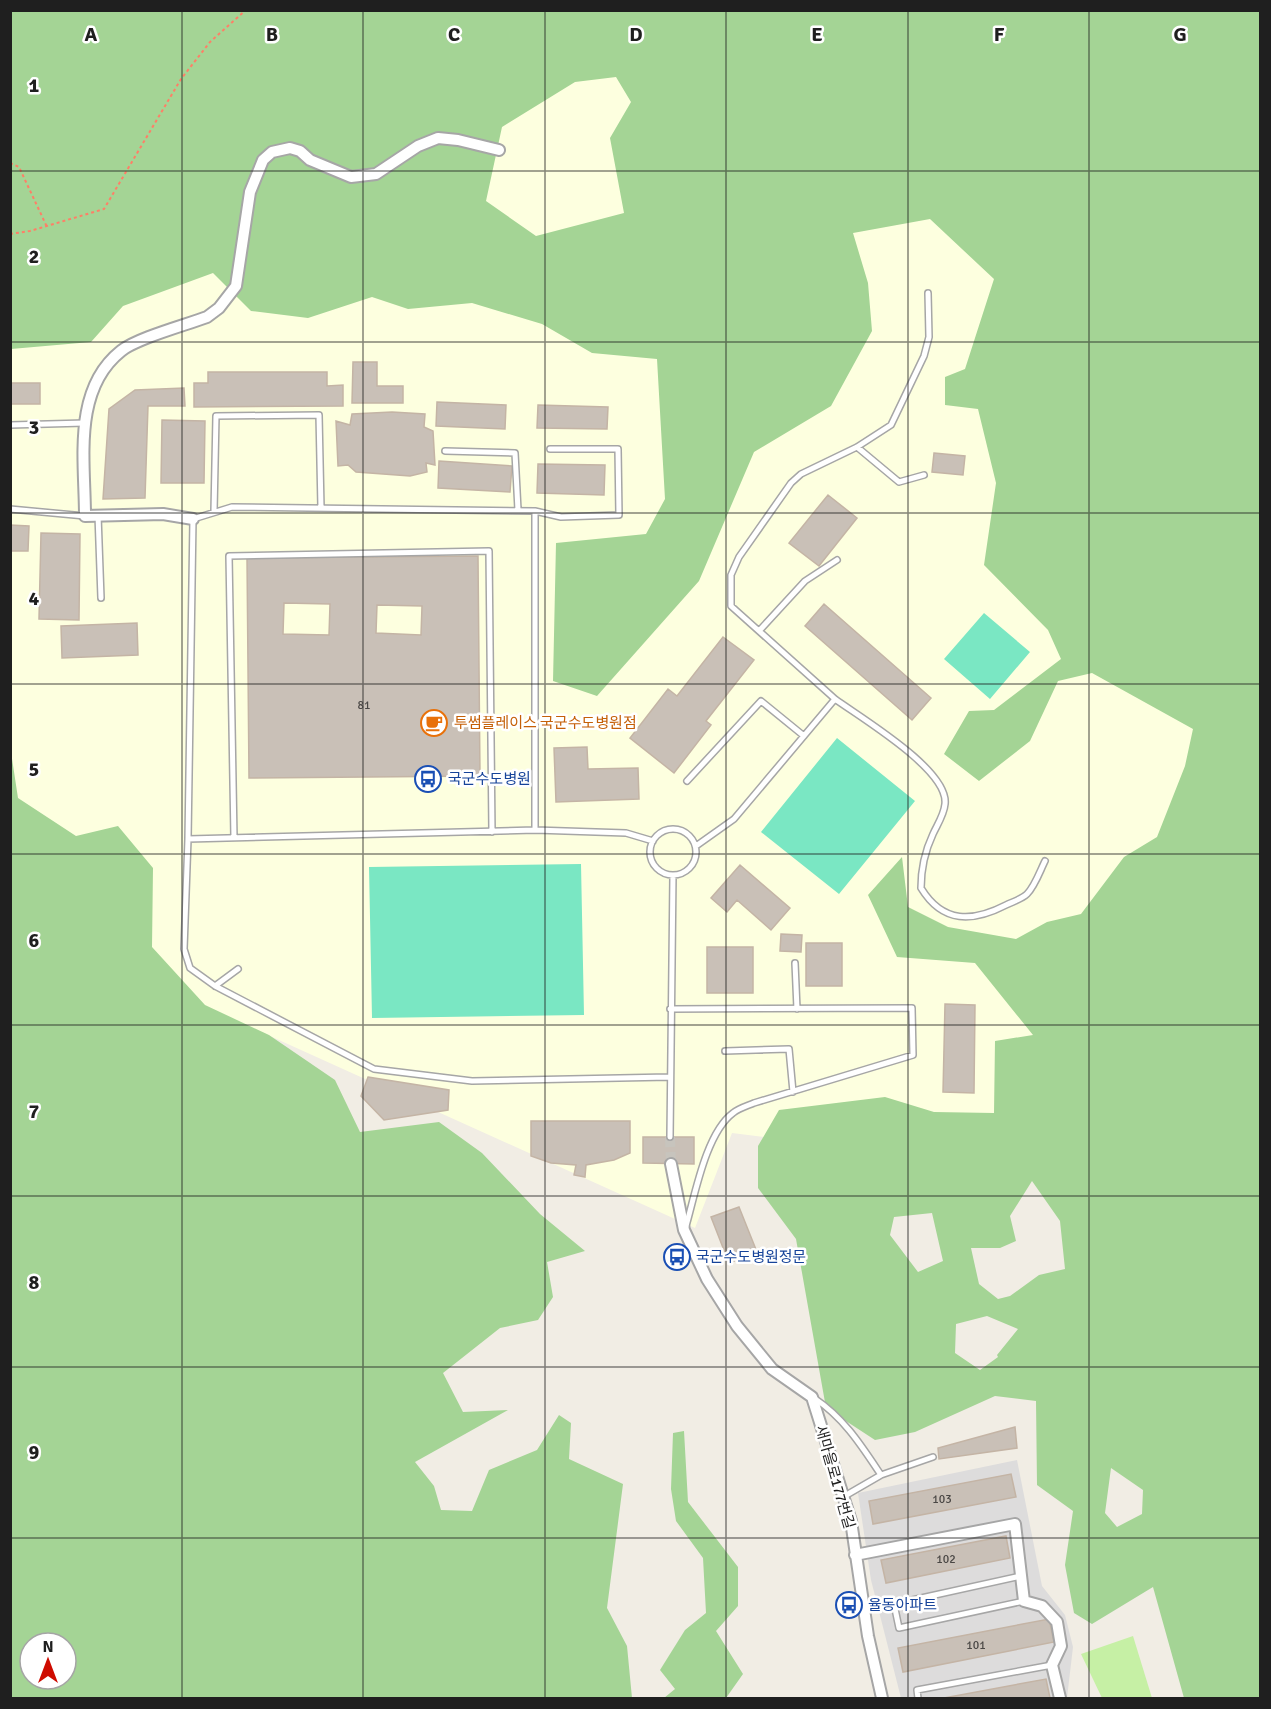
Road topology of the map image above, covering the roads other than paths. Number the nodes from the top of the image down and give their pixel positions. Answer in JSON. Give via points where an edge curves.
{"nodes":[{"id":1,"x":499,"y":150,"type":"dead end"},
{"id":2,"x":928,"y":293,"type":"dead end"},
{"id":3,"x":85,"y":423,"type":"junction"},
{"id":4,"x":10,"y":425,"type":"edge"},
{"id":5,"x":857,"y":447,"type":"junction"},
{"id":6,"x":550,"y":449,"type":"dead end"},
{"id":7,"x":446,"y":451,"type":"dead end"},
{"id":8,"x":924,"y":474,"type":"dead end"},
{"id":9,"x":321,"y":508,"type":"junction"},
{"id":10,"x":10,"y":509,"type":"edge"},
{"id":11,"x":518,"y":510,"type":"junction"},
{"id":12,"x":535,"y":511,"type":"junction"},
{"id":13,"x":214,"y":512,"type":"junction"},
{"id":14,"x":98,"y":515,"type":"junction"},
{"id":15,"x":85,"y":516,"type":"junction"},
{"id":16,"x":193,"y":519,"type":"junction"},
{"id":17,"x":837,"y":560,"type":"dead end"},
{"id":18,"x":100,"y":598,"type":"dead end"},
{"id":19,"x":759,"y":631,"type":"junction"},
{"id":20,"x":835,"y":699,"type":"junction"},
{"id":21,"x":804,"y":736,"type":"junction"},
{"id":22,"x":687,"y":781,"type":"dead end"},
{"id":23,"x":535,"y":830,"type":"junction"},
{"id":24,"x":492,"y":831,"type":"junction"},
{"id":25,"x":234,"y":838,"type":"junction"},
{"id":26,"x":188,"y":839,"type":"junction"},
{"id":27,"x":653,"y":841,"type":"junction"},
{"id":28,"x":696,"y":846,"type":"junction"},
{"id":29,"x":1045,"y":861,"type":"dead end"},
{"id":30,"x":673,"y":875,"type":"junction"},
{"id":31,"x":795,"y":963,"type":"dead end"},
{"id":32,"x":238,"y":969,"type":"dead end"},
{"id":33,"x":215,"y":986,"type":"junction"},
{"id":34,"x":670,"y":1009,"type":"junction"},
{"id":35,"x":797,"y":1009,"type":"junction"},
{"id":36,"x":725,"y":1051,"type":"dead end"},
{"id":37,"x":669,"y":1077,"type":"junction"},
{"id":38,"x":793,"y":1092,"type":"junction"},
{"id":39,"x":670,"y":1137,"type":"tunnel mouth"},
{"id":40,"x":671,"y":1164,"type":"tunnel mouth"},
{"id":41,"x":684,"y":1230,"type":"junction"},
{"id":42,"x":812,"y":1397,"type":"junction"},
{"id":43,"x":933,"y":1457,"type":"dead end"},
{"id":44,"x":881,"y":1475,"type":"junction"},
{"id":45,"x":843,"y":1497,"type":"junction"},
{"id":46,"x":855,"y":1555,"type":"junction"},
{"id":47,"x":1022,"y":1576,"type":"junction"},
{"id":48,"x":1024,"y":1601,"type":"junction"},
{"id":49,"x":1052,"y":1665,"type":"junction"},
{"id":50,"x":882,"y":1698,"type":"edge"},
{"id":51,"x":918,"y":1698,"type":"edge"},
{"id":52,"x":1060,"y":1698,"type":"edge"}],
"edges":[{"from":1,"to":3,"type":"street","via":[[438,138],[418,146],[376,174],[351,177],[310,160],[300,151],[290,148],[272,152],[263,160],[250,192],[236,286],[219,308],[207,316],[122,350],[89,394]]},
{"from":2,"to":5,"type":"lane","via":[[929,337],[924,356],[891,425]]},
{"from":3,"to":4,"type":"lane"},
{"from":3,"to":15,"type":"street"},
{"from":5,"to":8,"type":"lane","via":[[899,482]]},
{"from":5,"to":19,"type":"lane","via":[[801,474],[791,483],[739,557],[731,575],[731,606]]},
{"from":6,"to":12,"type":"lane","via":[[618,449],[619,515],[561,517]]},
{"from":7,"to":11,"type":"lane","via":[[515,453]]},
{"from":9,"to":11,"type":"lane"},
{"from":9,"to":13,"type":"lane","via":[[232,507]]},
{"from":9,"to":13,"type":"lane","via":[[319,415],[216,416]]},
{"from":10,"to":15,"type":"lane"},
{"from":11,"to":12,"type":"lane"},
{"from":12,"to":23,"type":"lane"},
{"from":13,"to":16,"type":"lane"},
{"from":14,"to":15,"type":"street"},
{"from":14,"to":16,"type":"street","via":[[164,514]]},
{"from":14,"to":18,"type":"lane"},
{"from":16,"to":26,"type":"lane"},
{"from":17,"to":19,"type":"lane","via":[[805,581]]},
{"from":19,"to":20,"type":"lane"},
{"from":20,"to":21,"type":"lane"},
{"from":20,"to":29,"type":"lane","via":[[886,734],[942,785],[945,806],[921,873],[921,888],[934,902],[952,915],[967,919],[990,913],[1027,894]]},
{"from":21,"to":22,"type":"lane","via":[[761,701]]},
{"from":21,"to":28,"type":"lane","via":[[735,819]]},
{"from":23,"to":24,"type":"lane"},
{"from":23,"to":27,"type":"lane","via":[[626,833]]},
{"from":24,"to":25,"type":"lane"},
{"from":24,"to":25,"type":"lane","via":[[489,551],[229,556]]},
{"from":25,"to":26,"type":"lane"},
{"from":26,"to":33,"type":"lane","via":[[183,950],[190,968]]},
{"from":27,"to":28,"type":"lane","via":[[664,830],[678,829]]},
{"from":27,"to":30,"type":"lane","via":[[653,864]]},
{"from":28,"to":30,"type":"lane","via":[[693,864],[685,872]]},
{"from":30,"to":34,"type":"lane"},
{"from":31,"to":35,"type":"lane"},
{"from":32,"to":33,"type":"lane"},
{"from":33,"to":37,"type":"lane","via":[[374,1069],[472,1081]]},
{"from":34,"to":35,"type":"lane"},
{"from":34,"to":37,"type":"lane"},
{"from":35,"to":38,"type":"lane","via":[[912,1008],[913,1055]]},
{"from":36,"to":38,"type":"lane","via":[[789,1049]]},
{"from":37,"to":39,"type":"lane"},
{"from":38,"to":41,"type":"lane","via":[[733,1112],[721,1124]]},
{"from":40,"to":41,"type":"street"},
{"from":41,"to":42,"type":"street","via":[[707,1279],[737,1326],[772,1369]]},
{"from":42,"to":44,"type":"lane","via":[[836,1413]]},
{"from":42,"to":45,"type":"street","name":"새마을로177번길"},
{"from":43,"to":44,"type":"lane"},
{"from":44,"to":45,"type":"lane"},
{"from":45,"to":46,"type":"street","name":"새마을로177번길"},
{"from":46,"to":47,"type":"street","via":[[1015,1524]]},
{"from":46,"to":50,"type":"street","name":"새마을로177번길"},
{"from":47,"to":48,"type":"street"},
{"from":47,"to":48,"type":"lane","via":[[894,1604],[899,1628]]},
{"from":48,"to":49,"type":"street","via":[[1042,1605],[1057,1622],[1061,1646]]},
{"from":49,"to":51,"type":"lane","via":[[917,1690]]},
{"from":49,"to":52,"type":"street"}]}
